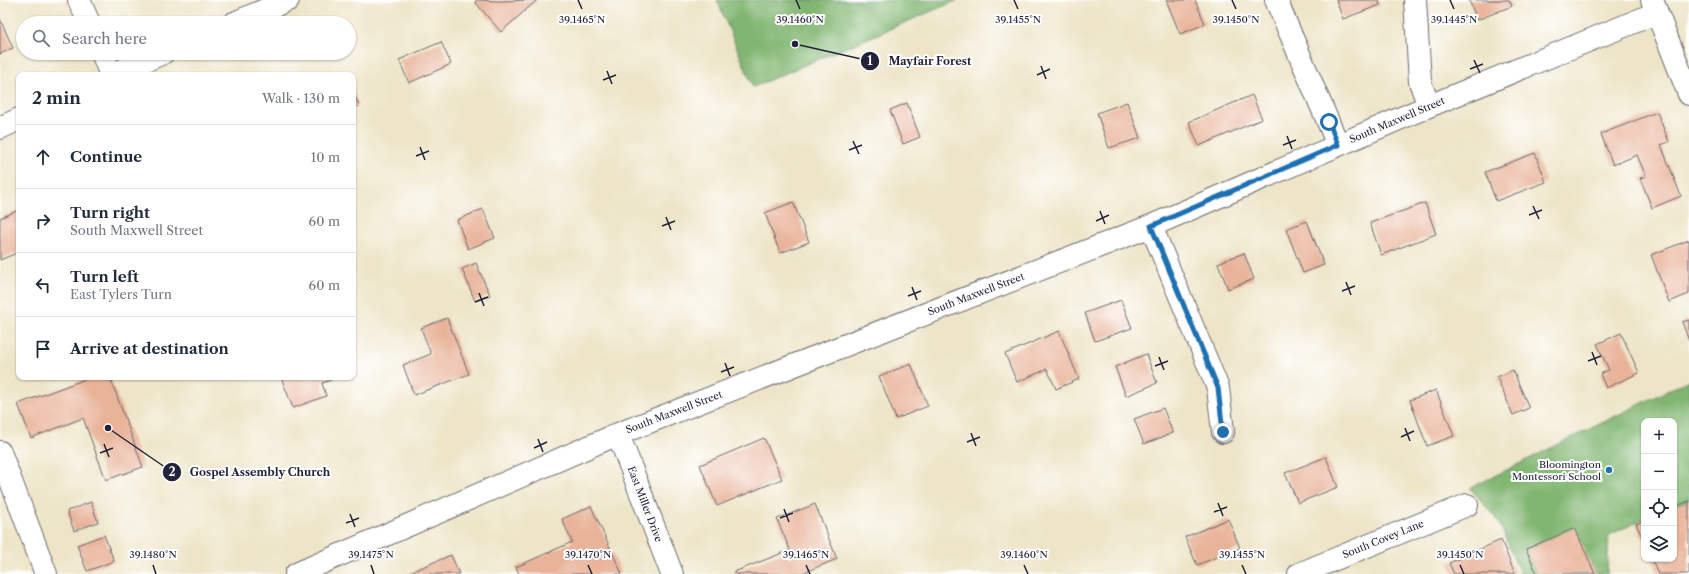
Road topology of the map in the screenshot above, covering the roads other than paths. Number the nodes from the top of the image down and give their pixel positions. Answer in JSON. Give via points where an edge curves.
{"nodes":[{"id":1,"x":79,"y":0,"type":"edge"},
{"id":2,"x":288,"y":0,"type":"edge"},
{"id":3,"x":1276,"y":0,"type":"edge"},
{"id":4,"x":1415,"y":0,"type":"edge"},
{"id":5,"x":1654,"y":6,"type":"edge"},
{"id":6,"x":86,"y":16,"type":"edge"},
{"id":7,"x":250,"y":16,"type":"edge"},
{"id":8,"x":105,"y":60,"type":"edge"},
{"id":9,"x":146,"y":60,"type":"edge"},
{"id":10,"x":110,"y":72,"type":"edge"},
{"id":11,"x":118,"y":72,"type":"edge"},
{"id":12,"x":1689,"y":94,"type":"edge"},
{"id":13,"x":1429,"y":106,"type":"junction"},
{"id":14,"x":16,"y":120,"type":"edge"},
{"id":15,"x":0,"y":128,"type":"edge"},
{"id":16,"x":1338,"y":145,"type":"junction"},
{"id":17,"x":1151,"y":226,"type":"junction"},
{"id":18,"x":1223,"y":432,"type":"dead end"},
{"id":19,"x":618,"y":434,"type":"junction"},
{"id":20,"x":0,"y":452,"type":"edge"},
{"id":21,"x":1468,"y":505,"type":"dead end"},
{"id":22,"x":46,"y":574,"type":"edge"},
{"id":23,"x":296,"y":574,"type":"edge"},
{"id":24,"x":672,"y":574,"type":"edge"},
{"id":25,"x":1299,"y":574,"type":"edge"}],
"edges":[{"from":1,"to":6,"type":"street"},
{"from":2,"to":7,"type":"street"},
{"from":3,"to":16,"type":"street"},
{"from":4,"to":13,"type":"street","via":[[1420,82]]},
{"from":5,"to":12,"type":"street"},
{"from":5,"to":13,"type":"street","name":"South Maxwell Street"},
{"from":8,"to":10,"type":"street"},
{"from":9,"to":11,"type":"street"},
{"from":13,"to":16,"type":"street","name":"South Maxwell Street"},
{"from":14,"to":15,"type":"street"},
{"from":16,"to":17,"type":"street","name":"South Maxwell Street"},
{"from":17,"to":18,"type":"street","via":[[1218,388]]},
{"from":17,"to":19,"type":"street","name":"South Maxwell Street"},
{"from":19,"to":23,"type":"street","name":"South Maxwell Street"},
{"from":19,"to":24,"type":"street","name":"East Miller Drive"},
{"from":20,"to":22,"type":"street"},
{"from":21,"to":25,"type":"street","name":"South Covey Lane"}]}
